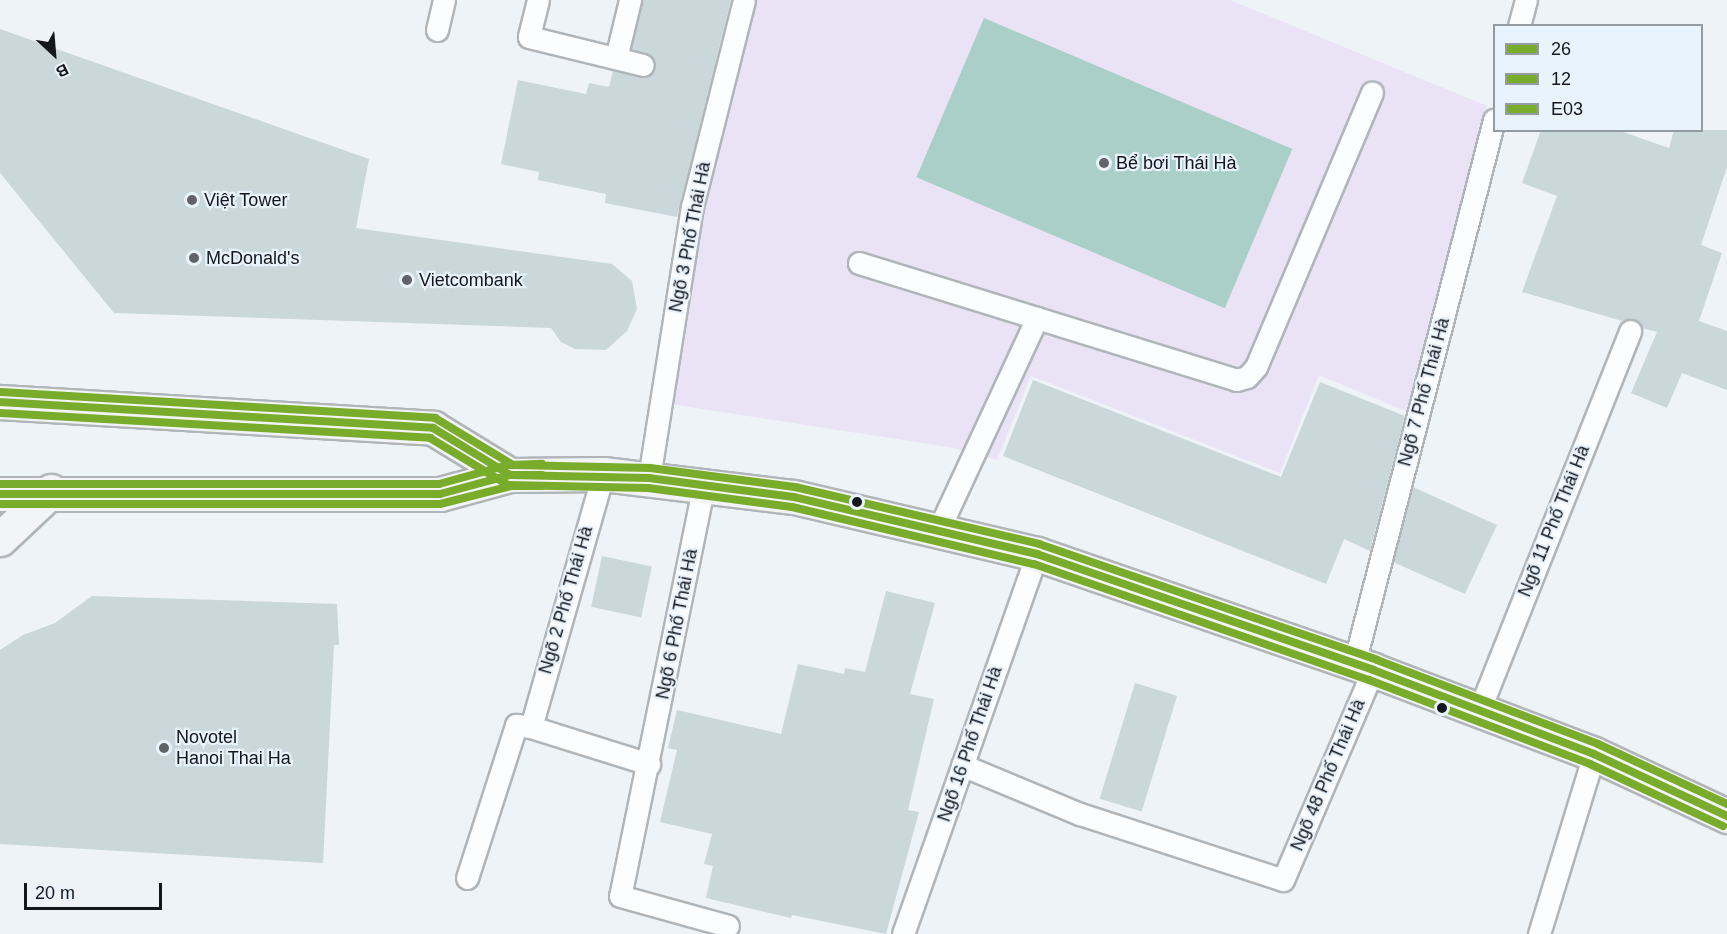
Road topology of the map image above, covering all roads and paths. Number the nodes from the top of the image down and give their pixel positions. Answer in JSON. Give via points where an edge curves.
{"nodes":[{"id":1,"x":444,"y":0,"type":"edge"},
{"id":2,"x":538,"y":0,"type":"edge"},
{"id":3,"x":630,"y":0,"type":"edge"},
{"id":4,"x":744,"y":0,"type":"edge"},
{"id":5,"x":1526,"y":0,"type":"edge"},
{"id":6,"x":1520,"y":24,"type":"edge"},
{"id":7,"x":437,"y":30,"type":"dead end"},
{"id":8,"x":615,"y":58,"type":"junction"},
{"id":9,"x":643,"y":64,"type":"dead end"},
{"id":10,"x":1372,"y":93,"type":"dead end"},
{"id":11,"x":1493,"y":124,"type":"edge"},
{"id":12,"x":859,"y":263,"type":"dead end"},
{"id":13,"x":1037,"y":318,"type":"junction"},
{"id":14,"x":1630,"y":331,"type":"dead end"},
{"id":15,"x":0,"y":377,"type":"edge"},
{"id":16,"x":12,"y":403,"type":"edge"},
{"id":17,"x":603,"y":474,"type":"junction"},
{"id":18,"x":510,"y":475,"type":"junction"},
{"id":19,"x":649,"y":478,"type":"junction"},
{"id":20,"x":704,"y":484,"type":"junction"},
{"id":21,"x":51,"y":491,"type":"junction"},
{"id":22,"x":0,"y":494,"type":"edge"},
{"id":23,"x":939,"y":531,"type":"junction"},
{"id":24,"x":0,"y":540,"type":"edge"},
{"id":25,"x":1037,"y":554,"type":"junction"},
{"id":26,"x":1363,"y":668,"type":"junction"},
{"id":27,"x":1479,"y":711,"type":"junction"},
{"id":28,"x":531,"y":727,"type":"junction"},
{"id":29,"x":1594,"y":754,"type":"junction"},
{"id":30,"x":649,"y":764,"type":"junction"},
{"id":31,"x":962,"y":765,"type":"junction"},
{"id":32,"x":1727,"y":816,"type":"edge"},
{"id":33,"x":467,"y":878,"type":"dead end"},
{"id":34,"x":728,"y":926,"type":"dead end"},
{"id":35,"x":903,"y":934,"type":"edge"},
{"id":36,"x":1539,"y":934,"type":"edge"}],
"edges":[{"from":1,"to":7,"type":"lane"},
{"from":2,"to":8,"type":"lane","via":[[529,37]]},
{"from":3,"to":8,"type":"lane"},
{"from":4,"to":19,"type":"lane","name":"Ngõ 3 Phố Thái Hà","via":[[692,207]]},
{"from":5,"to":6,"type":"lane"},
{"from":8,"to":9,"type":"lane"},
{"from":10,"to":13,"type":"lane","via":[[1256,367],[1247,377],[1236,380]]},
{"from":11,"to":26,"type":"lane","name":"Ngõ 7 Phố Thái Hà"},
{"from":12,"to":13,"type":"lane"},
{"from":13,"to":23,"type":"lane"},
{"from":14,"to":27,"type":"lane","name":"Ngõ 11 Phố Thái Hà"},
{"from":15,"to":16,"type":"main road"},
{"from":16,"to":18,"type":"main road","via":[[433,429]]},
{"from":17,"to":18,"type":"main road"},
{"from":17,"to":19,"type":"main road"},
{"from":17,"to":28,"type":"lane","name":"Ngõ 2 Phố Thái Hà"},
{"from":18,"to":21,"type":"main road","via":[[440,494]]},
{"from":19,"to":20,"type":"main road"},
{"from":20,"to":23,"type":"main road","via":[[794,497]]},
{"from":20,"to":30,"type":"lane","name":"Ngõ 6 Phố Thái Hà"},
{"from":21,"to":22,"type":"main road"},
{"from":21,"to":24,"type":"main road"},
{"from":23,"to":25,"type":"main road"},
{"from":25,"to":26,"type":"main road"},
{"from":25,"to":31,"type":"lane","name":"Ngõ 16 Phố Thái Hà"},
{"from":26,"to":27,"type":"main road"},
{"from":26,"to":31,"type":"lane","name":"Ngõ 48 Phố Thái Hà","via":[[1283,880],[1080,814]]},
{"from":27,"to":29,"type":"main road"},
{"from":28,"to":30,"type":"lane"},
{"from":28,"to":33,"type":"lane","via":[[516,725]]},
{"from":29,"to":32,"type":"main road"},
{"from":29,"to":36,"type":"lane"},
{"from":30,"to":34,"type":"lane","via":[[621,896]]},
{"from":31,"to":35,"type":"lane","name":"Ngõ 16 Phố Thái Hà"}]}
